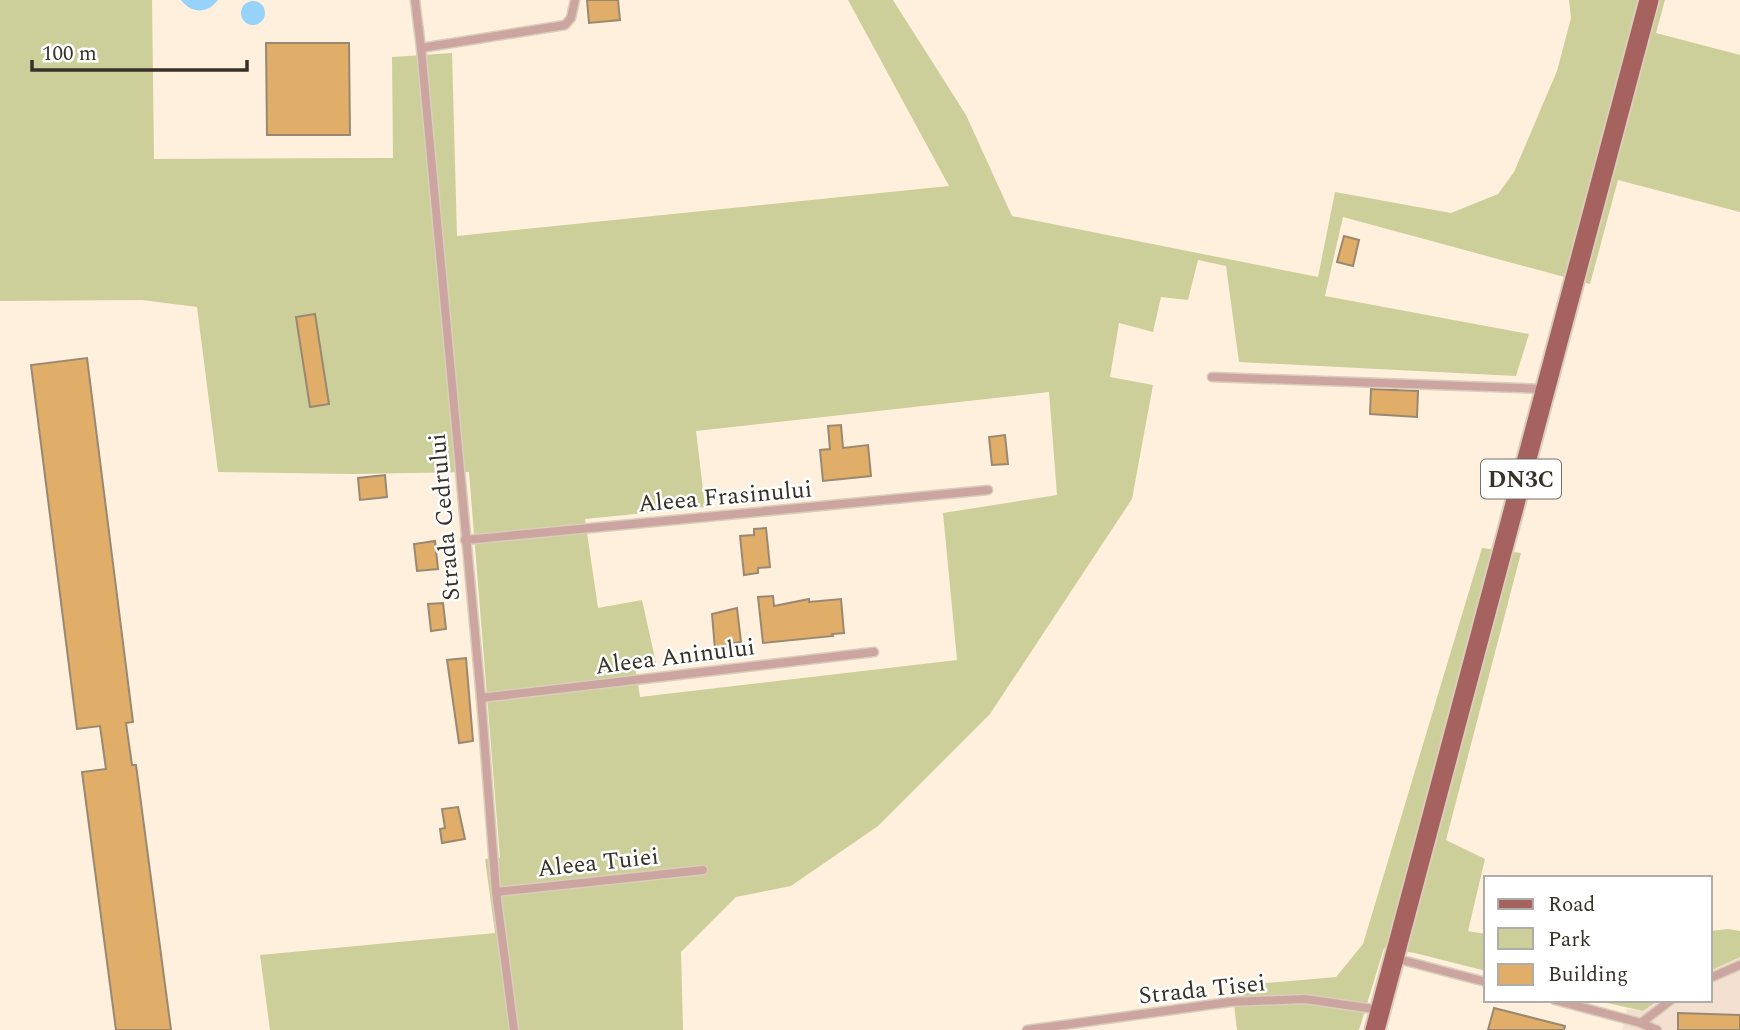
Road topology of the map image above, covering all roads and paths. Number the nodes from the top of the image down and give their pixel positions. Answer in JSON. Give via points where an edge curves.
{"nodes":[{"id":1,"x":415,"y":0,"type":"edge"},
{"id":2,"x":575,"y":0,"type":"edge"},
{"id":3,"x":1649,"y":0,"type":"edge"},
{"id":4,"x":421,"y":48,"type":"junction"},
{"id":5,"x":1212,"y":377,"type":"dead end"},
{"id":6,"x":1545,"y":389,"type":"junction"},
{"id":7,"x":988,"y":490,"type":"dead end"},
{"id":8,"x":465,"y":540,"type":"junction"},
{"id":9,"x":874,"y":652,"type":"dead end"},
{"id":10,"x":481,"y":698,"type":"junction"},
{"id":11,"x":703,"y":870,"type":"dead end"},
{"id":12,"x":496,"y":892,"type":"junction"},
{"id":13,"x":1394,"y":958,"type":"junction"},
{"id":14,"x":1740,"y":965,"type":"edge"},
{"id":15,"x":1712,"y":977,"type":"edge"},
{"id":16,"x":1484,"y":981,"type":"edge"},
{"id":17,"x":1562,"y":1002,"type":"edge"},
{"id":18,"x":1668,"y":1002,"type":"edge"},
{"id":19,"x":1381,"y":1010,"type":"junction"},
{"id":20,"x":1641,"y":1023,"type":"junction"},
{"id":21,"x":514,"y":1030,"type":"edge"},
{"id":22,"x":1027,"y":1030,"type":"edge"},
{"id":23,"x":1375,"y":1030,"type":"edge"},
{"id":24,"x":1657,"y":1030,"type":"edge"}],
"edges":[{"from":1,"to":4,"type":"lane","name":"Strada Cedrului"},
{"from":2,"to":4,"type":"lane","via":[[565,24]]},
{"from":3,"to":6,"type":"main road","number":"DN3C"},
{"from":4,"to":8,"type":"lane","name":"Strada Cedrului"},
{"from":5,"to":6,"type":"lane"},
{"from":6,"to":13,"type":"main road","number":"DN3C"},
{"from":7,"to":8,"type":"lane","name":"Aleea Frasinului"},
{"from":8,"to":10,"type":"lane","name":"Strada Cedrului"},
{"from":9,"to":10,"type":"lane","name":"Aleea Aninului"},
{"from":10,"to":12,"type":"lane","name":"Strada Cedrului"},
{"from":11,"to":12,"type":"lane","name":"Aleea Tuiei"},
{"from":12,"to":21,"type":"lane","name":"Strada Cedrului"},
{"from":13,"to":16,"type":"lane"},
{"from":13,"to":19,"type":"main road","number":"DN3C"},
{"from":14,"to":15,"type":"lane"},
{"from":17,"to":20,"type":"lane"},
{"from":18,"to":20,"type":"lane"},
{"from":19,"to":22,"type":"lane","name":"Strada Tisei","via":[[1305,999],[1243,1001]]},
{"from":19,"to":23,"type":"main road","number":"DN3C"},
{"from":20,"to":24,"type":"lane"}]}
